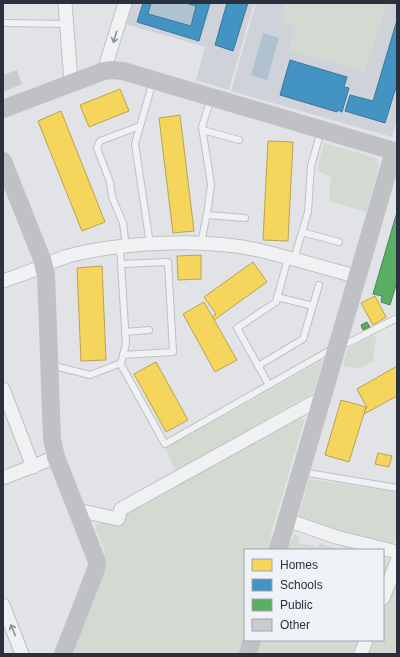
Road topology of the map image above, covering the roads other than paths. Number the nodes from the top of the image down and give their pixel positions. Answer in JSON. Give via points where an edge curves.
{"nodes":[{"id":1,"x":65,"y":3,"type":"edge"},
{"id":2,"x":125,"y":3,"type":"edge"},
{"id":3,"x":4,"y":23,"type":"dead end"},
{"id":4,"x":67,"y":24,"type":"junction"},
{"id":5,"x":104,"y":70,"type":"junction"},
{"id":6,"x":153,"y":80,"type":"junction"},
{"id":7,"x":71,"y":82,"type":"junction"},
{"id":8,"x":211,"y":97,"type":"junction"},
{"id":9,"x":3,"y":109,"type":"edge"},
{"id":10,"x":140,"y":126,"type":"junction"},
{"id":11,"x":322,"y":129,"type":"junction"},
{"id":12,"x":203,"y":130,"type":"junction"},
{"id":13,"x":239,"y":140,"type":"dead end"},
{"id":14,"x":396,"y":148,"type":"edge"},
{"id":15,"x":3,"y":161,"type":"edge"},
{"id":16,"x":207,"y":215,"type":"junction"},
{"id":17,"x":245,"y":218,"type":"dead end"},
{"id":18,"x":302,"y":232,"type":"junction"},
{"id":19,"x":339,"y":242,"type":"dead end"},
{"id":20,"x":150,"y":244,"type":"junction"},
{"id":21,"x":201,"y":244,"type":"junction"},
{"id":22,"x":123,"y":247,"type":"junction"},
{"id":23,"x":291,"y":259,"type":"junction"},
{"id":24,"x":121,"y":264,"type":"junction"},
{"id":25,"x":44,"y":266,"type":"junction"},
{"id":26,"x":358,"y":277,"type":"junction"},
{"id":27,"x":3,"y":282,"type":"edge"},
{"id":28,"x":319,"y":285,"type":"dead end"},
{"id":29,"x":278,"y":297,"type":"junction"},
{"id":30,"x":313,"y":306,"type":"junction"},
{"id":31,"x":397,"y":318,"type":"edge"},
{"id":32,"x":149,"y":330,"type":"dead end"},
{"id":33,"x":125,"y":332,"type":"junction"},
{"id":34,"x":338,"y":344,"type":"junction"},
{"id":35,"x":123,"y":354,"type":"junction"},
{"id":36,"x":120,"y":363,"type":"junction"},
{"id":37,"x":258,"y":366,"type":"junction"},
{"id":38,"x":50,"y":367,"type":"junction"},
{"id":39,"x":269,"y":385,"type":"junction"},
{"id":40,"x":3,"y":389,"type":"edge"},
{"id":41,"x":320,"y":404,"type":"junction"},
{"id":42,"x":56,"y":457,"type":"junction"},
{"id":43,"x":33,"y":467,"type":"junction"},
{"id":44,"x":301,"y":472,"type":"junction"},
{"id":45,"x":3,"y":478,"type":"edge"},
{"id":46,"x":397,"y":488,"type":"edge"},
{"id":47,"x":77,"y":510,"type":"junction"},
{"id":48,"x":287,"y":520,"type":"junction"},
{"id":49,"x":278,"y":549,"type":"edge"},
{"id":50,"x":397,"y":552,"type":"edge"},
{"id":51,"x":397,"y":561,"type":"edge"},
{"id":52,"x":384,"y":595,"type":"edge"},
{"id":53,"x":3,"y":605,"type":"edge"},
{"id":54,"x":252,"y":641,"type":"edge"},
{"id":55,"x":366,"y":641,"type":"edge"},
{"id":56,"x":22,"y":654,"type":"edge"},
{"id":57,"x":62,"y":654,"type":"edge"},
{"id":58,"x":248,"y":654,"type":"edge"},
{"id":59,"x":361,"y":654,"type":"edge"}],
"edges":[{"from":1,"to":4,"type":"street"},
{"from":2,"to":5,"type":"street","one_way":true},
{"from":3,"to":4,"type":"lane"},
{"from":4,"to":7,"type":"street"},
{"from":5,"to":6,"type":"street","via":[[123,71]]},
{"from":5,"to":7,"type":"street"},
{"from":6,"to":8,"type":"street"},
{"from":6,"to":10,"type":"lane"},
{"from":7,"to":9,"type":"street"},
{"from":8,"to":11,"type":"street"},
{"from":8,"to":12,"type":"lane"},
{"from":10,"to":20,"type":"lane","via":[[135,144]]},
{"from":10,"to":22,"type":"lane","via":[[100,141],[97,148],[123,224]]},
{"from":11,"to":14,"type":"street"},
{"from":11,"to":18,"type":"lane","via":[[311,166],[308,212]]},
{"from":12,"to":13,"type":"lane"},
{"from":12,"to":16,"type":"lane","via":[[211,184]]},
{"from":14,"to":26,"type":"street"},
{"from":15,"to":25,"type":"street"},
{"from":16,"to":17,"type":"lane"},
{"from":16,"to":21,"type":"lane"},
{"from":18,"to":19,"type":"lane"},
{"from":18,"to":23,"type":"lane"},
{"from":20,"to":21,"type":"street"},
{"from":20,"to":22,"type":"street"},
{"from":21,"to":23,"type":"street","via":[[228,245]]},
{"from":22,"to":24,"type":"lane"},
{"from":22,"to":25,"type":"street","via":[[69,256]]},
{"from":23,"to":26,"type":"street"},
{"from":23,"to":29,"type":"lane"},
{"from":24,"to":33,"type":"lane"},
{"from":24,"to":35,"type":"lane","via":[[168,262],[173,352]]},
{"from":25,"to":27,"type":"street"},
{"from":25,"to":38,"type":"street"},
{"from":26,"to":34,"type":"street"},
{"from":28,"to":30,"type":"lane"},
{"from":29,"to":30,"type":"lane"},
{"from":29,"to":37,"type":"lane","via":[[276,302],[237,328]]},
{"from":30,"to":37,"type":"lane","via":[[303,339]]},
{"from":31,"to":34,"type":"lane","via":[[348,343]]},
{"from":32,"to":33,"type":"lane"},
{"from":33,"to":35,"type":"lane","via":[[126,344]]},
{"from":34,"to":39,"type":"lane"},
{"from":34,"to":41,"type":"street"},
{"from":35,"to":36,"type":"lane"},
{"from":36,"to":38,"type":"lane","via":[[90,375]]},
{"from":36,"to":39,"type":"lane","via":[[165,444]]},
{"from":37,"to":39,"type":"lane"},
{"from":38,"to":42,"type":"street","via":[[52,439]]},
{"from":40,"to":43,"type":"street"},
{"from":41,"to":44,"type":"street"},
{"from":41,"to":47,"type":"street","via":[[314,402],[126,506],[121,509],[118,519]]},
{"from":42,"to":43,"type":"street"},
{"from":42,"to":47,"type":"street"},
{"from":43,"to":45,"type":"street"},
{"from":44,"to":46,"type":"lane"},
{"from":44,"to":48,"type":"street"},
{"from":47,"to":57,"type":"street","via":[[95,553],[97,565]]},
{"from":48,"to":49,"type":"street"},
{"from":48,"to":50,"type":"street","via":[[336,537]]},
{"from":51,"to":52,"type":"street"},
{"from":56,"to":53,"type":"street","one_way":true},
{"from":54,"to":58,"type":"street"},
{"from":55,"to":59,"type":"street"}]}
